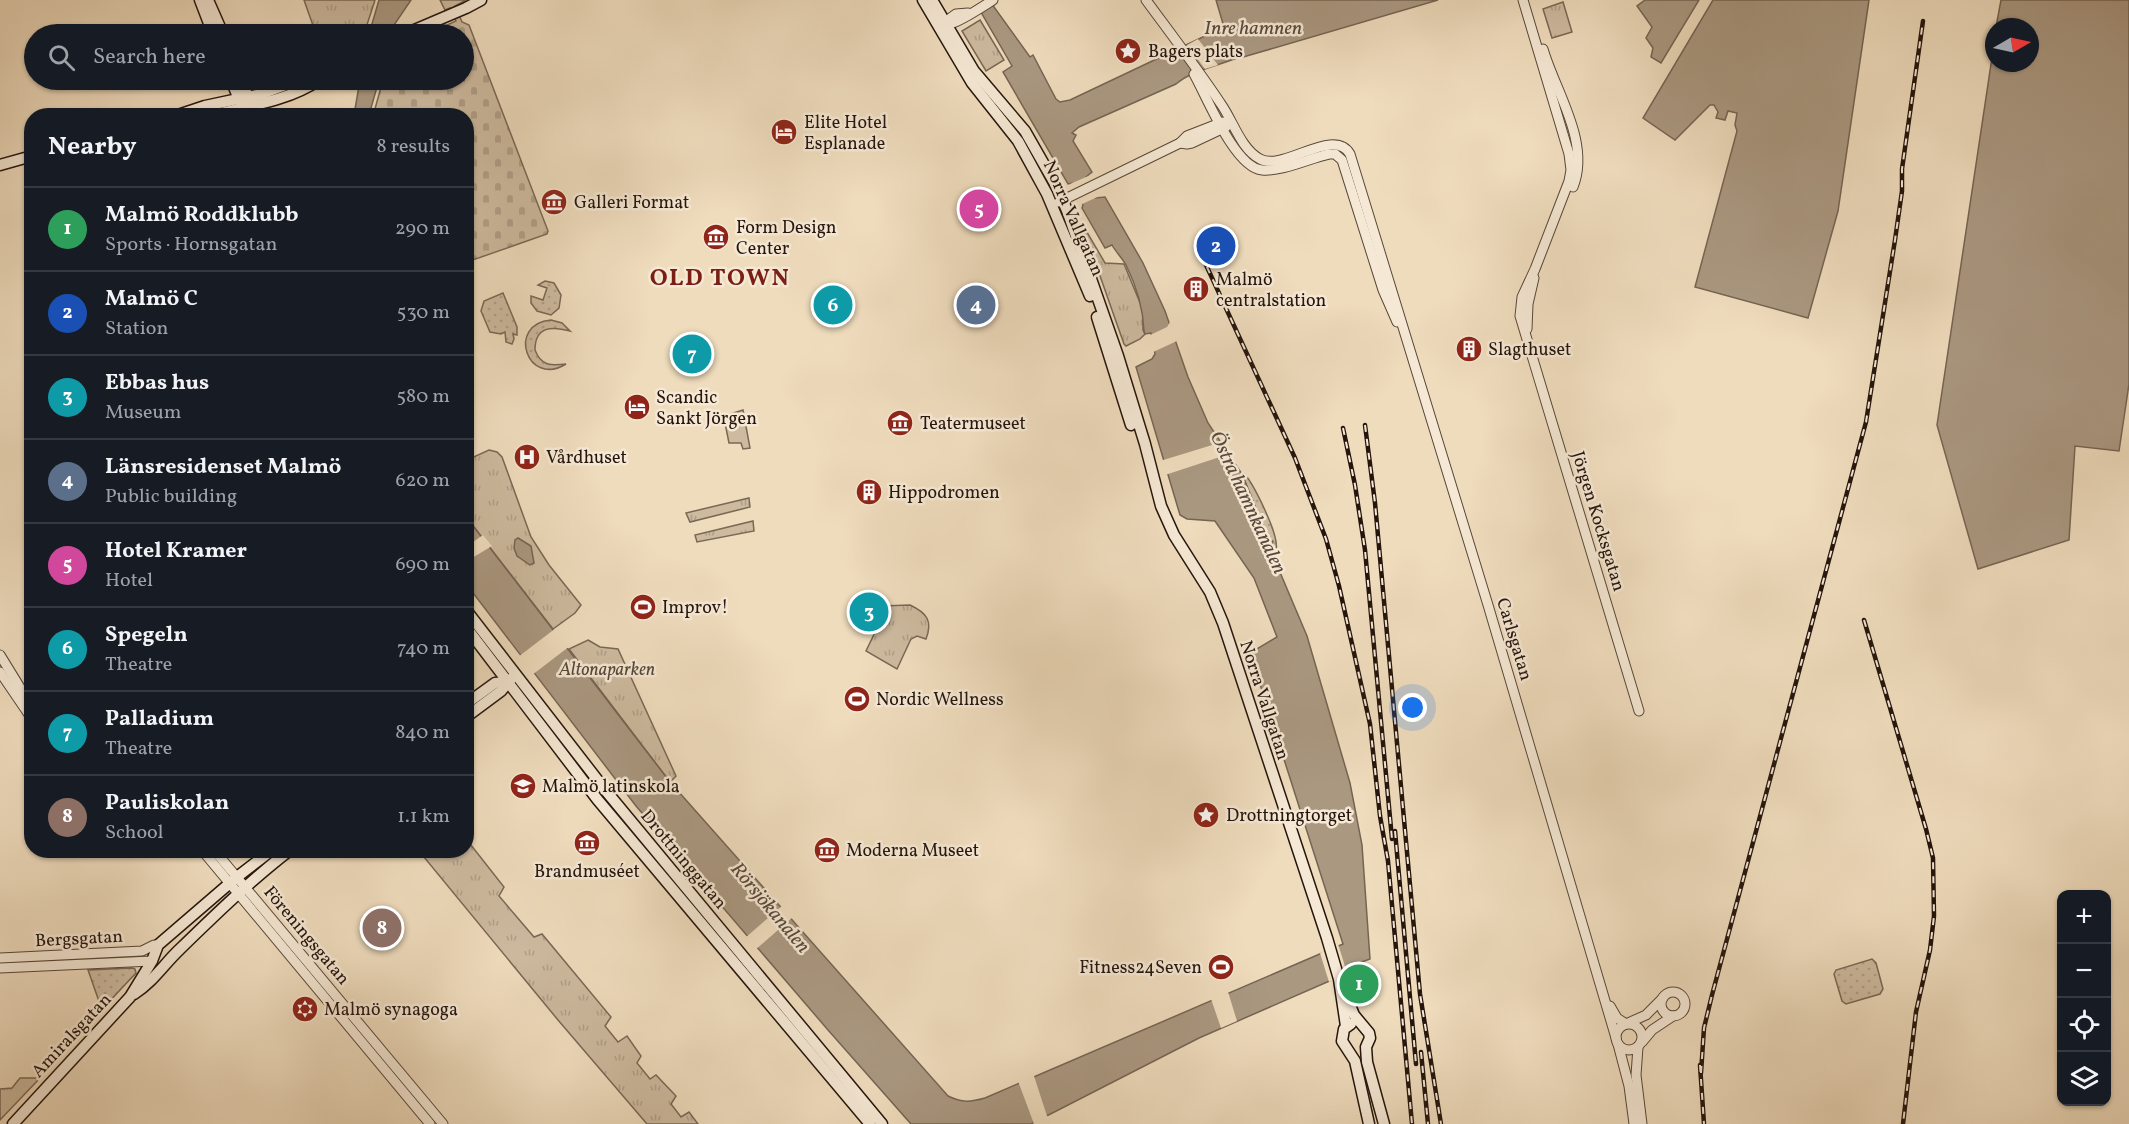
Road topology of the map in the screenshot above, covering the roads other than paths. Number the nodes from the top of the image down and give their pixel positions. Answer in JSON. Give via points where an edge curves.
{"nodes":[{"id":1,"x":200,"y":0,"type":"edge"},
{"id":2,"x":208,"y":0,"type":"edge"},
{"id":3,"x":481,"y":0,"type":"edge"},
{"id":4,"x":923,"y":0,"type":"edge"},
{"id":5,"x":932,"y":0,"type":"edge"},
{"id":6,"x":993,"y":0,"type":"edge"},
{"id":7,"x":1139,"y":0,"type":"edge"},
{"id":8,"x":1146,"y":0,"type":"edge"},
{"id":9,"x":1523,"y":0,"type":"edge"},
{"id":10,"x":1530,"y":0,"type":"edge"},
{"id":11,"x":941,"y":23,"type":"junction"},
{"id":12,"x":209,"y":24,"type":"edge"},
{"id":13,"x":219,"y":24,"type":"edge"},
{"id":14,"x":428,"y":24,"type":"edge"},
{"id":15,"x":1179,"y":48,"type":"junction"},
{"id":16,"x":1196,"y":73,"type":"junction"},
{"id":17,"x":237,"y":90,"type":"edge"},
{"id":18,"x":243,"y":90,"type":"edge"},
{"id":19,"x":272,"y":90,"type":"edge"},
{"id":20,"x":301,"y":90,"type":"edge"},
{"id":21,"x":247,"y":107,"type":"edge"},
{"id":22,"x":199,"y":108,"type":"edge"},
{"id":23,"x":1232,"y":121,"type":"junction"},
{"id":24,"x":1221,"y":127,"type":"junction"},
{"id":25,"x":24,"y":158,"type":"edge"},
{"id":26,"x":0,"y":165,"type":"edge"},
{"id":27,"x":1058,"y":203,"type":"junction"},
{"id":28,"x":1561,"y":204,"type":"junction"},
{"id":29,"x":1406,"y":340,"type":"junction"},
{"id":30,"x":474,"y":622,"type":"edge"},
{"id":31,"x":474,"y":636,"type":"edge"},
{"id":32,"x":0,"y":655,"type":"edge"},
{"id":33,"x":0,"y":672,"type":"edge"},
{"id":34,"x":512,"y":678,"type":"junction"},
{"id":35,"x":24,"y":694,"type":"edge"},
{"id":36,"x":474,"y":698,"type":"edge"},
{"id":37,"x":24,"y":707,"type":"edge"},
{"id":38,"x":474,"y":711,"type":"edge"},
{"id":39,"x":1639,"y":711,"type":"dead end"},
{"id":40,"x":210,"y":858,"type":"edge"},
{"id":41,"x":219,"y":858,"type":"edge"},
{"id":42,"x":262,"y":858,"type":"edge"},
{"id":43,"x":280,"y":858,"type":"edge"},
{"id":44,"x":233,"y":880,"type":"junction"},
{"id":45,"x":241,"y":890,"type":"junction"},
{"id":46,"x":158,"y":945,"type":"junction"},
{"id":47,"x":1590,"y":947,"type":"junction"},
{"id":48,"x":173,"y":955,"type":"junction"},
{"id":49,"x":0,"y":958,"type":"edge"},
{"id":50,"x":152,"y":961,"type":"junction"},
{"id":51,"x":0,"y":968,"type":"edge"},
{"id":52,"x":1339,"y":979,"type":"junction"},
{"id":53,"x":130,"y":997,"type":"junction"},
{"id":54,"x":1663,"y":998,"type":"junction"},
{"id":55,"x":1673,"y":1016,"type":"junction"},
{"id":56,"x":1360,"y":1024,"type":"junction"},
{"id":57,"x":1627,"y":1024,"type":"junction"},
{"id":58,"x":1346,"y":1026,"type":"junction"},
{"id":59,"x":1617,"y":1041,"type":"junction"},
{"id":60,"x":1640,"y":1045,"type":"junction"},
{"id":61,"x":1366,"y":1047,"type":"junction"},
{"id":62,"x":1348,"y":1049,"type":"junction"},
{"id":63,"x":13,"y":1124,"type":"edge"},
{"id":64,"x":430,"y":1124,"type":"edge"},
{"id":65,"x":443,"y":1124,"type":"edge"},
{"id":66,"x":870,"y":1124,"type":"edge"},
{"id":67,"x":882,"y":1124,"type":"edge"},
{"id":68,"x":1369,"y":1124,"type":"edge"},
{"id":69,"x":1382,"y":1124,"type":"edge"},
{"id":70,"x":1634,"y":1124,"type":"edge"},
{"id":71,"x":1642,"y":1124,"type":"edge"}],
"edges":[{"from":1,"to":12,"type":"main road"},
{"from":2,"to":13,"type":"main road"},
{"from":3,"to":14,"type":"main road"},
{"from":4,"to":11,"type":"main road","name":"Norra Vallgatan"},
{"from":5,"to":11,"type":"main road","name":"Norra Vallgatan"},
{"from":6,"to":11,"type":"street"},
{"from":7,"to":15,"type":"street"},
{"from":8,"to":15,"type":"street"},
{"from":9,"to":28,"type":"street","via":[[1570,159],[1571,175]]},
{"from":10,"to":28,"type":"street","via":[[1579,159],[1574,186]]},
{"from":11,"to":27,"type":"main road","name":"Norra Vallgatan","via":[[972,83],[1018,141]]},
{"from":15,"to":16,"type":"street"},
{"from":16,"to":23,"type":"street"},
{"from":16,"to":24,"type":"street"},
{"from":17,"to":21,"type":"main road"},
{"from":18,"to":21,"type":"main road"},
{"from":19,"to":21,"type":"main road"},
{"from":20,"to":21,"type":"main road"},
{"from":21,"to":22,"type":"main road"},
{"from":23,"to":24,"type":"street"},
{"from":23,"to":29,"type":"street","name":"Carlsgatan","via":[[1247,148],[1263,160],[1279,160],[1334,144],[1350,154]]},
{"from":24,"to":27,"type":"street","via":[[1187,136]]},
{"from":24,"to":29,"type":"street","name":"Carlsgatan","via":[[1248,164],[1260,170],[1324,155],[1335,154],[1342,160],[1385,296]]},
{"from":25,"to":26,"type":"main road"},
{"from":27,"to":52,"type":"main road","name":"Norra Vallgatan","via":[[1161,506],[1174,535],[1217,604]]},
{"from":28,"to":39,"type":"street","name":"Jörgen Kocksgatan","via":[[1520,316]]},
{"from":29,"to":47,"type":"street","name":"Carlsgatan"},
{"from":30,"to":34,"type":"main road","name":"Drottninggatan"},
{"from":31,"to":34,"type":"main road","name":"Drottninggatan"},
{"from":32,"to":35,"type":"street"},
{"from":33,"to":37,"type":"street"},
{"from":34,"to":36,"type":"main road","via":[[495,683]]},
{"from":34,"to":38,"type":"main road"},
{"from":34,"to":66,"type":"main road","name":"Drottninggatan","via":[[597,799]]},
{"from":34,"to":67,"type":"main road","name":"Drottninggatan"},
{"from":40,"to":44,"type":"street","name":"Föreningsgatan"},
{"from":41,"to":44,"type":"street","name":"Föreningsgatan"},
{"from":42,"to":44,"type":"main road","name":"Amiralsgatan"},
{"from":43,"to":45,"type":"main road","name":"Amiralsgatan"},
{"from":44,"to":45,"type":"street","name":"Föreningsgatan"},
{"from":44,"to":46,"type":"main road","name":"Amiralsgatan"},
{"from":45,"to":48,"type":"main road","name":"Amiralsgatan"},
{"from":45,"to":64,"type":"street","name":"Föreningsgatan"},
{"from":45,"to":65,"type":"street","name":"Föreningsgatan"},
{"from":46,"to":49,"type":"street","name":"Bergsgatan","via":[[142,951]]},
{"from":46,"to":50,"type":"main road","name":"Amiralsgatan"},
{"from":47,"to":57,"type":"street","name":"Carlsgatan","via":[[1611,1007],[1617,1018]]},
{"from":47,"to":59,"type":"street","name":"Carlsgatan"},
{"from":48,"to":50,"type":"main road","name":"Amiralsgatan"},
{"from":48,"to":53,"type":"main road","name":"Amiralsgatan","via":[[146,986]]},
{"from":50,"to":51,"type":"street","name":"Bergsgatan"},
{"from":50,"to":53,"type":"main road","name":"Amiralsgatan"},
{"from":52,"to":56,"type":"main road"},
{"from":52,"to":58,"type":"main road"},
{"from":53,"to":63,"type":"main road","name":"Amiralsgatan"},
{"from":54,"to":55,"type":"street","via":[[1662,1008]]},
{"from":54,"to":55,"type":"street","via":[[1673,992],[1683,998],[1683,1010]]},
{"from":54,"to":57,"type":"street","via":[[1646,1015]]},
{"from":55,"to":60,"type":"street","via":[[1652,1030]]},
{"from":56,"to":58,"type":"main road"},
{"from":56,"to":61,"type":"main road","via":[[1369,1033]]},
{"from":57,"to":59,"type":"street","via":[[1619,1029]]},
{"from":57,"to":60,"type":"street","via":[[1640,1028]]},
{"from":58,"to":62,"type":"main road","via":[[1341,1037]]},
{"from":59,"to":60,"type":"street","via":[[1628,1050]]},
{"from":59,"to":70,"type":"street","name":"Carlsgatan"},
{"from":60,"to":71,"type":"street","via":[[1636,1075]]},
{"from":61,"to":62,"type":"main road"},
{"from":61,"to":69,"type":"main road"},
{"from":62,"to":68,"type":"main road","via":[[1356,1065]]}]}
